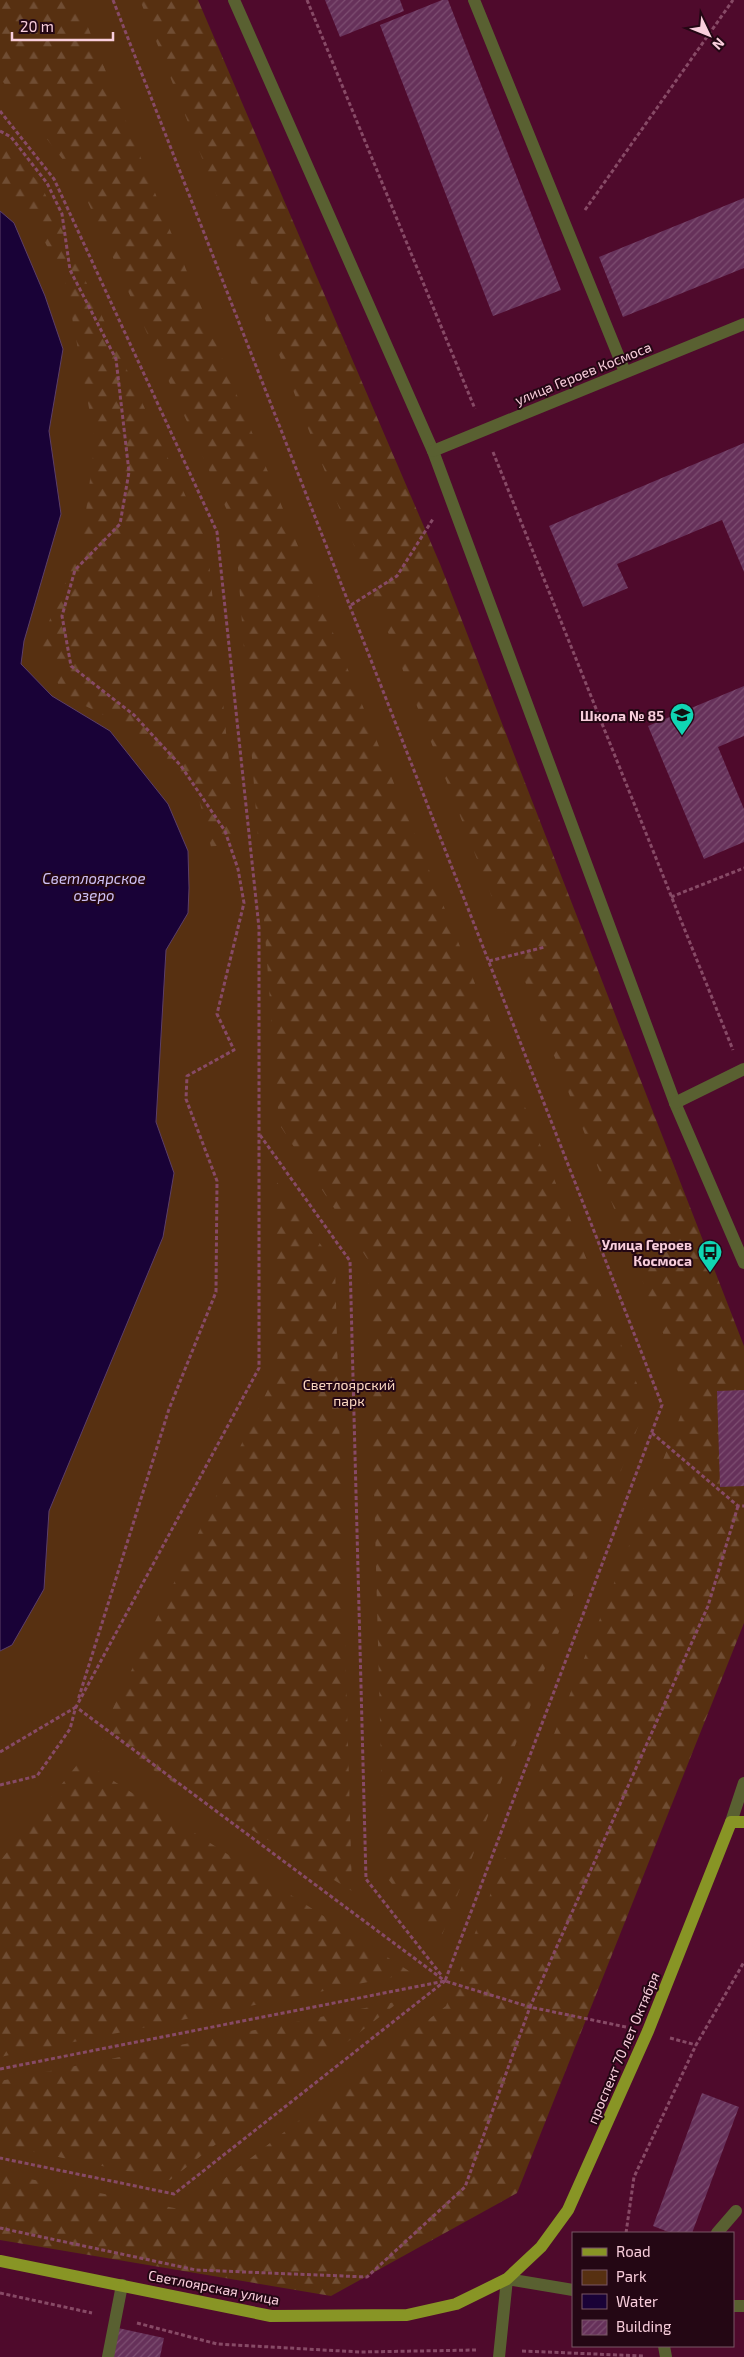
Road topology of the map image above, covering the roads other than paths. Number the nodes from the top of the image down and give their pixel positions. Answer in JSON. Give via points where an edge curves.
{"nodes":[{"id":1,"x":234,"y":0,"type":"edge"},
{"id":2,"x":474,"y":0,"type":"edge"},
{"id":3,"x":744,"y":324,"type":"edge"},
{"id":4,"x":625,"y":372,"type":"junction"},
{"id":5,"x":433,"y":451,"type":"junction"},
{"id":6,"x":742,"y":1069,"type":"edge"},
{"id":7,"x":675,"y":1103,"type":"junction"},
{"id":8,"x":744,"y":1263,"type":"edge"},
{"id":9,"x":744,"y":1783,"type":"edge"},
{"id":10,"x":738,"y":1822,"type":"edge"},
{"id":11,"x":736,"y":2211,"type":"dead end"},
{"id":12,"x":718,"y":2232,"type":"edge"},
{"id":13,"x":0,"y":2260,"type":"edge"},
{"id":14,"x":508,"y":2279,"type":"junction"},
{"id":15,"x":122,"y":2285,"type":"junction"},
{"id":16,"x":572,"y":2290,"type":"edge"},
{"id":17,"x":108,"y":2357,"type":"edge"},
{"id":18,"x":499,"y":2357,"type":"edge"}],
"edges":[{"from":1,"to":5,"type":"street"},
{"from":2,"to":4,"type":"street"},
{"from":3,"to":4,"type":"street","name":"улица Героев Космоса"},
{"from":4,"to":5,"type":"street","name":"улица Героев Космоса"},
{"from":5,"to":7,"type":"street"},
{"from":6,"to":7,"type":"street"},
{"from":7,"to":8,"type":"street"},
{"from":9,"to":10,"type":"street"},
{"from":10,"to":14,"type":"main road","name":"проспект 70 лет Октября","via":[[568,2210],[541,2247]]},
{"from":11,"to":12,"type":"street"},
{"from":13,"to":15,"type":"main road","name":"Светлоярская улица"},
{"from":14,"to":15,"type":"main road","name":"Светлоярская улица","via":[[456,2304],[407,2315],[271,2316]]},
{"from":14,"to":16,"type":"street"},
{"from":14,"to":18,"type":"street"},
{"from":15,"to":17,"type":"street"}]}
